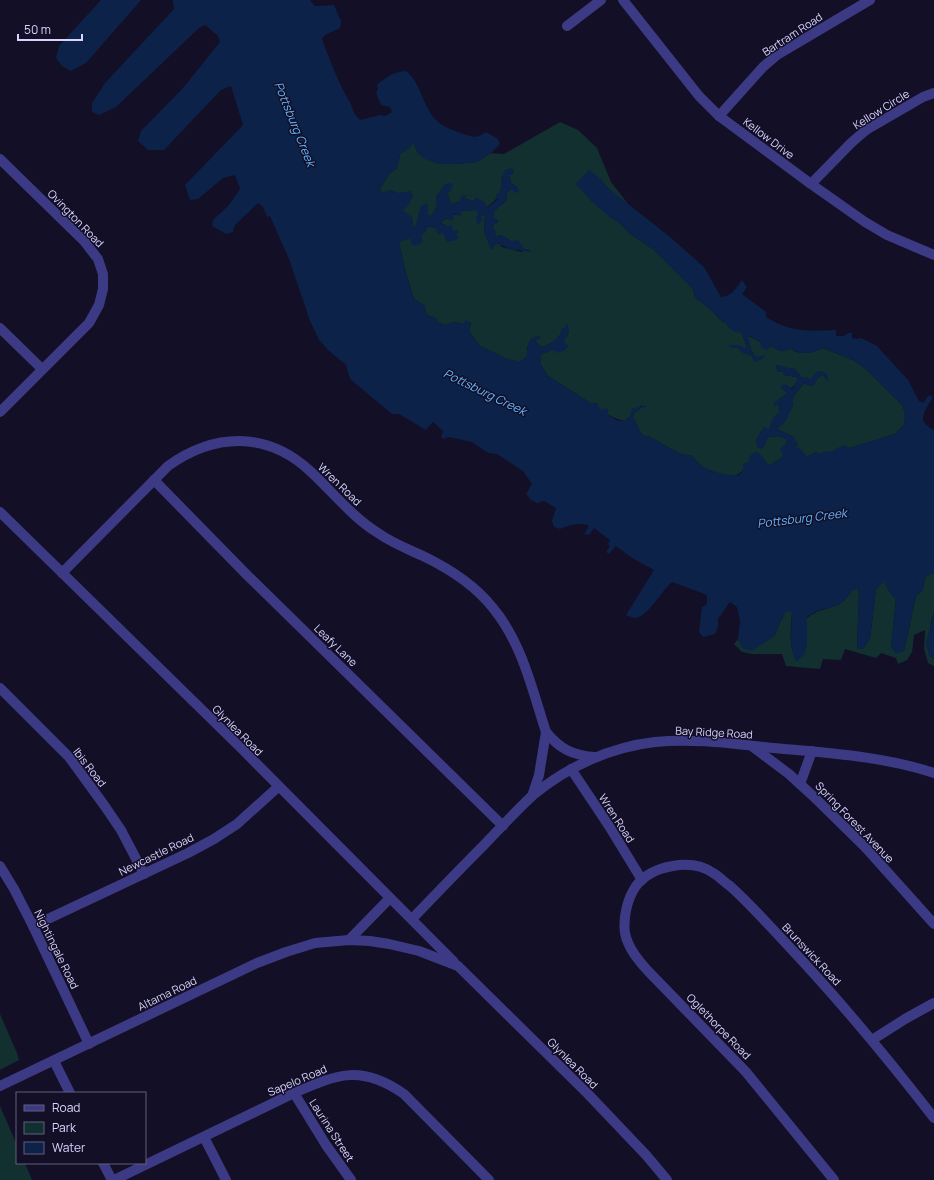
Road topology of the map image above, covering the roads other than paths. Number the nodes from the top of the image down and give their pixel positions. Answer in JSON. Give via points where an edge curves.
{"nodes":[{"id":1,"x":601,"y":0,"type":"edge"},
{"id":2,"x":623,"y":0,"type":"edge"},
{"id":3,"x":870,"y":0,"type":"edge"},
{"id":4,"x":567,"y":26,"type":"dead end"},
{"id":5,"x":934,"y":93,"type":"edge"},
{"id":6,"x":719,"y":116,"type":"junction"},
{"id":7,"x":0,"y":159,"type":"edge"},
{"id":8,"x":811,"y":184,"type":"junction"},
{"id":9,"x":934,"y":255,"type":"edge"},
{"id":10,"x":0,"y":328,"type":"edge"},
{"id":11,"x":42,"y":369,"type":"junction"},
{"id":12,"x":0,"y":412,"type":"edge"},
{"id":13,"x":154,"y":480,"type":"junction"},
{"id":14,"x":0,"y":512,"type":"edge"},
{"id":15,"x":62,"y":573,"type":"junction"},
{"id":16,"x":0,"y":688,"type":"edge"},
{"id":17,"x":546,"y":732,"type":"junction"},
{"id":18,"x":752,"y":746,"type":"junction"},
{"id":19,"x":812,"y":751,"type":"junction"},
{"id":20,"x":594,"y":757,"type":"junction"},
{"id":21,"x":571,"y":770,"type":"junction"},
{"id":22,"x":934,"y":773,"type":"edge"},
{"id":23,"x":800,"y":784,"type":"junction"},
{"id":24,"x":278,"y":787,"type":"junction"},
{"id":25,"x":532,"y":796,"type":"junction"},
{"id":26,"x":503,"y":826,"type":"junction"},
{"id":27,"x":0,"y":866,"type":"edge"},
{"id":28,"x":144,"y":874,"type":"junction"},
{"id":29,"x":642,"y":880,"type":"junction"},
{"id":30,"x":390,"y":898,"type":"junction"},
{"id":31,"x":412,"y":920,"type":"junction"},
{"id":32,"x":934,"y":924,"type":"edge"},
{"id":33,"x":34,"y":926,"type":"junction"},
{"id":34,"x":350,"y":940,"type":"junction"},
{"id":35,"x":458,"y":966,"type":"junction"},
{"id":36,"x":934,"y":1003,"type":"edge"},
{"id":37,"x":872,"y":1040,"type":"junction"},
{"id":38,"x":89,"y":1044,"type":"junction"},
{"id":39,"x":54,"y":1061,"type":"junction"},
{"id":40,"x":0,"y":1086,"type":"edge"},
{"id":41,"x":70,"y":1092,"type":"edge"},
{"id":42,"x":294,"y":1093,"type":"junction"},
{"id":43,"x":934,"y":1118,"type":"edge"},
{"id":44,"x":204,"y":1137,"type":"junction"},
{"id":45,"x":103,"y":1164,"type":"edge"},
{"id":46,"x":113,"y":1180,"type":"edge"},
{"id":47,"x":226,"y":1180,"type":"edge"},
{"id":48,"x":351,"y":1180,"type":"edge"},
{"id":49,"x":489,"y":1180,"type":"edge"},
{"id":50,"x":667,"y":1180,"type":"edge"},
{"id":51,"x":834,"y":1180,"type":"edge"}],
"edges":[{"from":1,"to":4,"type":"street"},
{"from":2,"to":6,"type":"street","name":"Kellow Drive","via":[[699,96]]},
{"from":3,"to":6,"type":"street","name":"Bartram Road","via":[[777,55]]},
{"from":5,"to":8,"type":"street","name":"Kellow Circle","via":[[866,130]]},
{"from":6,"to":8,"type":"street","name":"Kellow Drive"},
{"from":7,"to":11,"type":"street","name":"Ovington Road","via":[[84,241],[98,259],[102,274],[103,289],[99,305],[89,323]]},
{"from":8,"to":9,"type":"street","name":"Kellow Drive","via":[[887,235]]},
{"from":10,"to":11,"type":"street"},
{"from":11,"to":12,"type":"street","name":"Ovington Road"},
{"from":13,"to":15,"type":"street","name":"Wren Road"},
{"from":13,"to":17,"type":"street","name":"Wren Road","via":[[179,458],[209,444],[235,440],[255,442],[288,455],[308,469],[377,533],[458,575],[483,596],[505,624],[518,648]]},
{"from":13,"to":26,"type":"street","name":"Leafy Lane"},
{"from":14,"to":15,"type":"street","name":"Glynlea Road"},
{"from":15,"to":24,"type":"street","name":"Glynlea Road"},
{"from":16,"to":28,"type":"street","name":"Ibis Road","via":[[69,757],[121,830]]},
{"from":17,"to":20,"type":"street","name":"Wren Road","via":[[554,742],[578,756]]},
{"from":17,"to":25,"type":"street","name":"Wren Road","via":[[539,775]]},
{"from":18,"to":19,"type":"street","name":"Bay Ridge Road"},
{"from":18,"to":20,"type":"street","name":"Bay Ridge Road","via":[[683,740],[654,742]]},
{"from":18,"to":23,"type":"street","name":"Spring Forest Avenue"},
{"from":19,"to":22,"type":"street","name":"Bay Ridge Road","via":[[892,762]]},
{"from":19,"to":23,"type":"street"},
{"from":20,"to":21,"type":"street","name":"Bay Ridge Road"},
{"from":21,"to":25,"type":"street","name":"Bay Ridge Road"},
{"from":21,"to":29,"type":"street","name":"Wren Road"},
{"from":23,"to":32,"type":"street","name":"Spring Forest Avenue","via":[[865,847]]},
{"from":24,"to":28,"type":"street","name":"Newcastle Road","via":[[237,824],[214,839]]},
{"from":24,"to":30,"type":"street","name":"Glynlea Road"},
{"from":25,"to":26,"type":"street","name":"Bay Ridge Road"},
{"from":26,"to":31,"type":"street","name":"Bay Ridge Road"},
{"from":27,"to":33,"type":"street","name":"Nightingale Road"},
{"from":28,"to":33,"type":"street","name":"Newcastle Road"},
{"from":29,"to":37,"type":"street","name":"Brunswick Road","via":[[665,867],[680,865],[698,866],[713,872],[746,900],[821,980]]},
{"from":29,"to":51,"type":"street","name":"Oglethorpe Road","via":[[632,894],[625,919],[625,933],[633,954],[746,1072]]},
{"from":30,"to":31,"type":"street","name":"Glynlea Road"},
{"from":30,"to":34,"type":"street"},
{"from":31,"to":35,"type":"street","name":"Glynlea Road"},
{"from":33,"to":38,"type":"street","name":"Nightingale Road"},
{"from":34,"to":35,"type":"street","name":"Glynlea Road","via":[[370,940],[419,951]]},
{"from":34,"to":38,"type":"street","name":"Altama Road","via":[[315,943],[257,963]]},
{"from":35,"to":50,"type":"street","name":"Glynlea Road","via":[[588,1094]]},
{"from":36,"to":37,"type":"street"},
{"from":37,"to":43,"type":"street","name":"Brunswick Road"},
{"from":38,"to":39,"type":"street","name":"Altama Road"},
{"from":39,"to":40,"type":"street","name":"Altama Road"},
{"from":39,"to":41,"type":"street"},
{"from":42,"to":44,"type":"street","name":"Sapelo Road"},
{"from":42,"to":48,"type":"street","name":"Laurina Street","via":[[326,1146]]},
{"from":42,"to":49,"type":"street","name":"Sapelo Road","via":[[324,1080],[344,1075],[360,1074],[391,1085],[404,1094]]},
{"from":44,"to":46,"type":"street","name":"Sapelo Road"},
{"from":44,"to":47,"type":"street"},
{"from":45,"to":46,"type":"street"}]}
